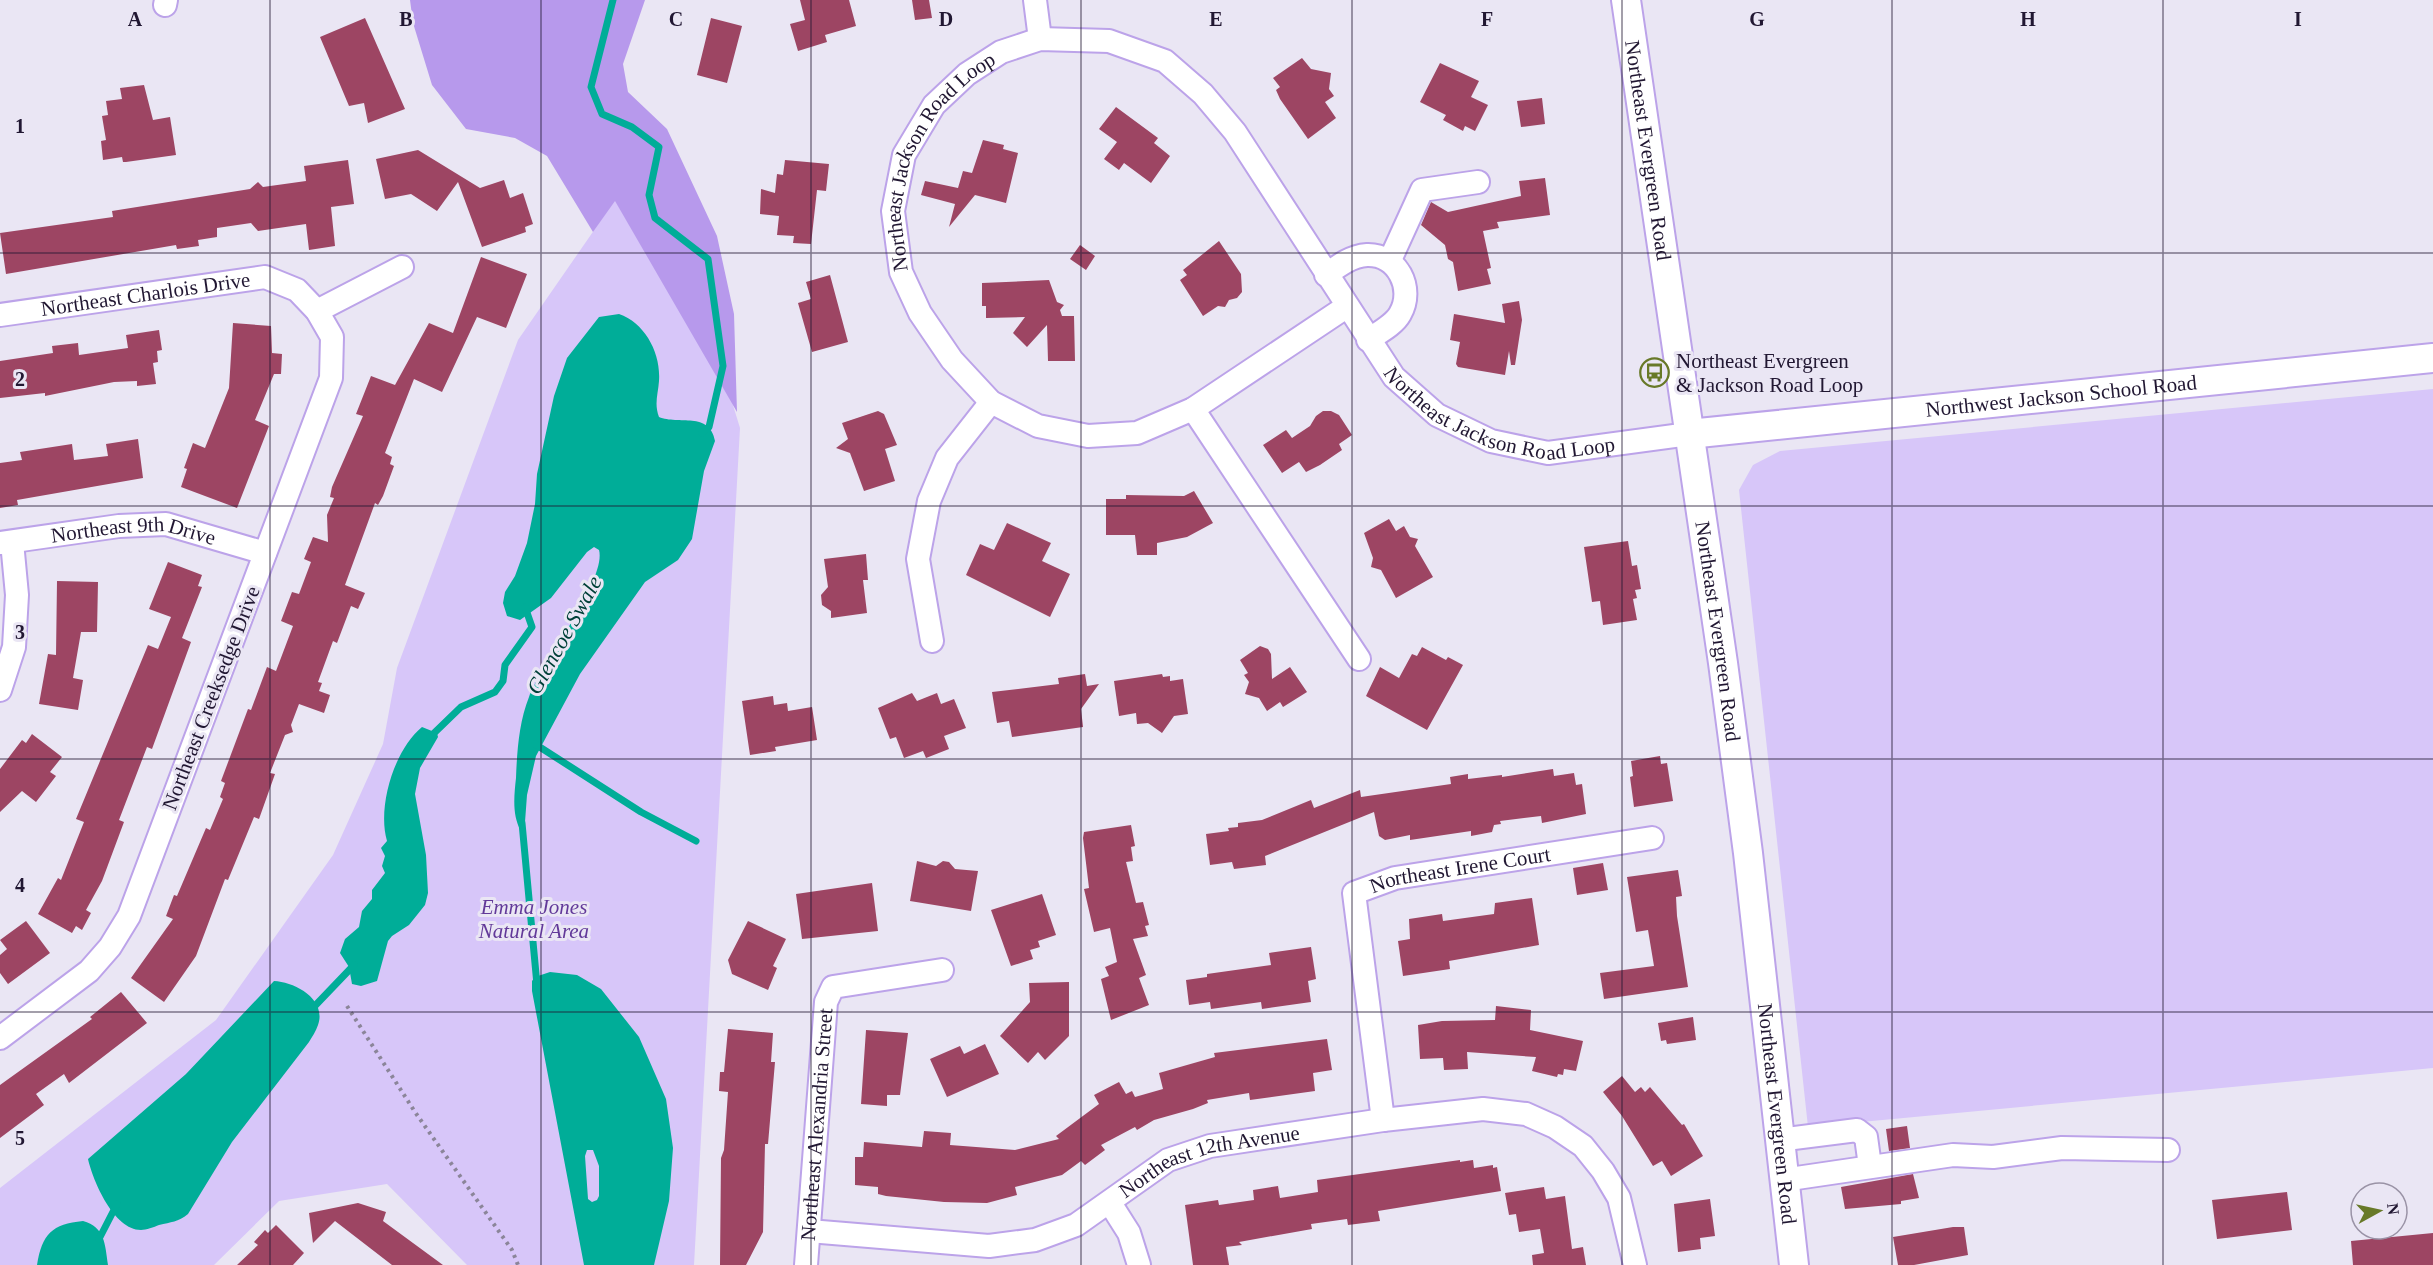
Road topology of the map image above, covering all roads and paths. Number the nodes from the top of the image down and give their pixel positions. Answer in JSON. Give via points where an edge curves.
{"nodes":[{"id":1,"x":1035,"y":0,"type":"edge"},
{"id":2,"x":1626,"y":0,"type":"edge"},
{"id":3,"x":1040,"y":39,"type":"junction"},
{"id":4,"x":1478,"y":182,"type":"dead end"},
{"id":5,"x":1390,"y":261,"type":"junction"},
{"id":6,"x":402,"y":267,"type":"dead end"},
{"id":7,"x":1326,"y":275,"type":"junction"},
{"id":8,"x":1346,"y":307,"type":"junction"},
{"id":9,"x":317,"y":311,"type":"junction"},
{"id":10,"x":0,"y":315,"type":"edge"},
{"id":11,"x":1368,"y":340,"type":"junction"},
{"id":12,"x":2433,"y":358,"type":"edge"},
{"id":13,"x":991,"y":402,"type":"junction"},
{"id":14,"x":1194,"y":409,"type":"junction"},
{"id":15,"x":1689,"y":434,"type":"junction"},
{"id":16,"x":6,"y":542,"type":"edge"},
{"id":17,"x":265,"y":553,"type":"junction"},
{"id":18,"x":932,"y":641,"type":"dead end"},
{"id":19,"x":1359,"y":658,"type":"dead end"},
{"id":20,"x":0,"y":690,"type":"edge"},
{"id":21,"x":1652,"y":838,"type":"dead end"},
{"id":22,"x":942,"y":970,"type":"dead end"},
{"id":23,"x":346,"y":1006,"type":"dead end"},
{"id":24,"x":0,"y":1038,"type":"edge"},
{"id":25,"x":1383,"y":1120,"type":"junction"},
{"id":26,"x":1778,"y":1140,"type":"junction"},
{"id":27,"x":2168,"y":1150,"type":"dead end"},
{"id":28,"x":1870,"y":1166,"type":"junction"},
{"id":29,"x":1783,"y":1180,"type":"junction"},
{"id":30,"x":1110,"y":1203,"type":"junction"},
{"id":31,"x":809,"y":1231,"type":"junction"},
{"id":32,"x":518,"y":1265,"type":"edge"},
{"id":33,"x":806,"y":1265,"type":"edge"},
{"id":34,"x":1139,"y":1265,"type":"edge"},
{"id":35,"x":1635,"y":1265,"type":"edge"},
{"id":36,"x":1794,"y":1265,"type":"edge"}],
"edges":[{"from":1,"to":3,"type":"street"},
{"from":2,"to":15,"type":"main road","name":"Northeast Evergreen Road"},
{"from":3,"to":7,"type":"street","name":"Northeast Jackson Road Loop","via":[[1109,41],[1165,61],[1203,94],[1235,132]]},
{"from":3,"to":13,"type":"street","name":"Northeast Jackson Road Loop","via":[[992,58],[967,74],[934,105],[904,155],[892,211],[901,272],[920,313],[952,360]]},
{"from":4,"to":5,"type":"street","via":[[1422,190]]},
{"from":5,"to":7,"type":"street","via":[[1358,256]]},
{"from":5,"to":11,"type":"street","via":[[1404,284],[1404,307],[1399,317]]},
{"from":6,"to":9,"type":"street"},
{"from":7,"to":8,"type":"street","name":"Northeast Jackson Road Loop"},
{"from":8,"to":11,"type":"street","name":"Northeast Jackson Road Loop"},
{"from":8,"to":14,"type":"street","name":"Northeast Jackson Road Loop"},
{"from":9,"to":10,"type":"street","name":"Northeast Charlois Drive","via":[[297,290],[265,277]]},
{"from":9,"to":17,"type":"street","name":"Northeast Creeksedge Drive","via":[[332,337],[331,378]]},
{"from":11,"to":15,"type":"street","name":"Northeast Jackson Road Loop","via":[[1394,377],[1437,415],[1491,441],[1548,453]]},
{"from":12,"to":15,"type":"main road","name":"Northwest Jackson School Road"},
{"from":13,"to":14,"type":"street","name":"Northeast Jackson Road Loop","via":[[1038,426],[1088,436],[1137,433]]},
{"from":13,"to":18,"type":"street","via":[[947,458],[929,501],[918,559]]},
{"from":14,"to":19,"type":"street"},
{"from":15,"to":26,"type":"main road","name":"Northeast Evergreen Road","via":[[1744,829]]},
{"from":16,"to":17,"type":"street","name":"Northeast 9th Drive","via":[[119,526],[166,524]]},
{"from":16,"to":20,"type":"street","via":[[17,595],[14,647]]},
{"from":17,"to":24,"type":"street","name":"Northeast Creeksedge Drive","via":[[129,916],[89,971]]},
{"from":21,"to":25,"type":"street","name":"Northeast Irene Court","via":[[1395,878],[1353,893]]},
{"from":22,"to":31,"type":"street","name":"Northeast Alexandria Street","via":[[833,987],[824,1019]]},
{"from":23,"to":32,"type":"path","via":[[512,1250]]},
{"from":25,"to":30,"type":"street","name":"Northeast 12th Avenue","via":[[1210,1146],[1168,1160]]},
{"from":25,"to":35,"type":"street","name":"Northeast 12th Avenue","via":[[1483,1109],[1526,1114],[1555,1127],[1583,1146],[1619,1198]]},
{"from":26,"to":28,"type":"street","via":[[1857,1130],[1866,1137]]},
{"from":26,"to":29,"type":"main road","name":"Northeast Evergreen Road"},
{"from":27,"to":28,"type":"street","via":[[2062,1148],[1993,1157],[1953,1155]]},
{"from":28,"to":29,"type":"street"},
{"from":29,"to":36,"type":"main road","name":"Northeast Evergreen Road"},
{"from":30,"to":31,"type":"street","name":"Northeast 12th Avenue","via":[[1076,1225],[1035,1240],[989,1246]]},
{"from":30,"to":34,"type":"street","via":[[1129,1233]]},
{"from":31,"to":33,"type":"street","name":"Northeast Alexandria Street"}]}
